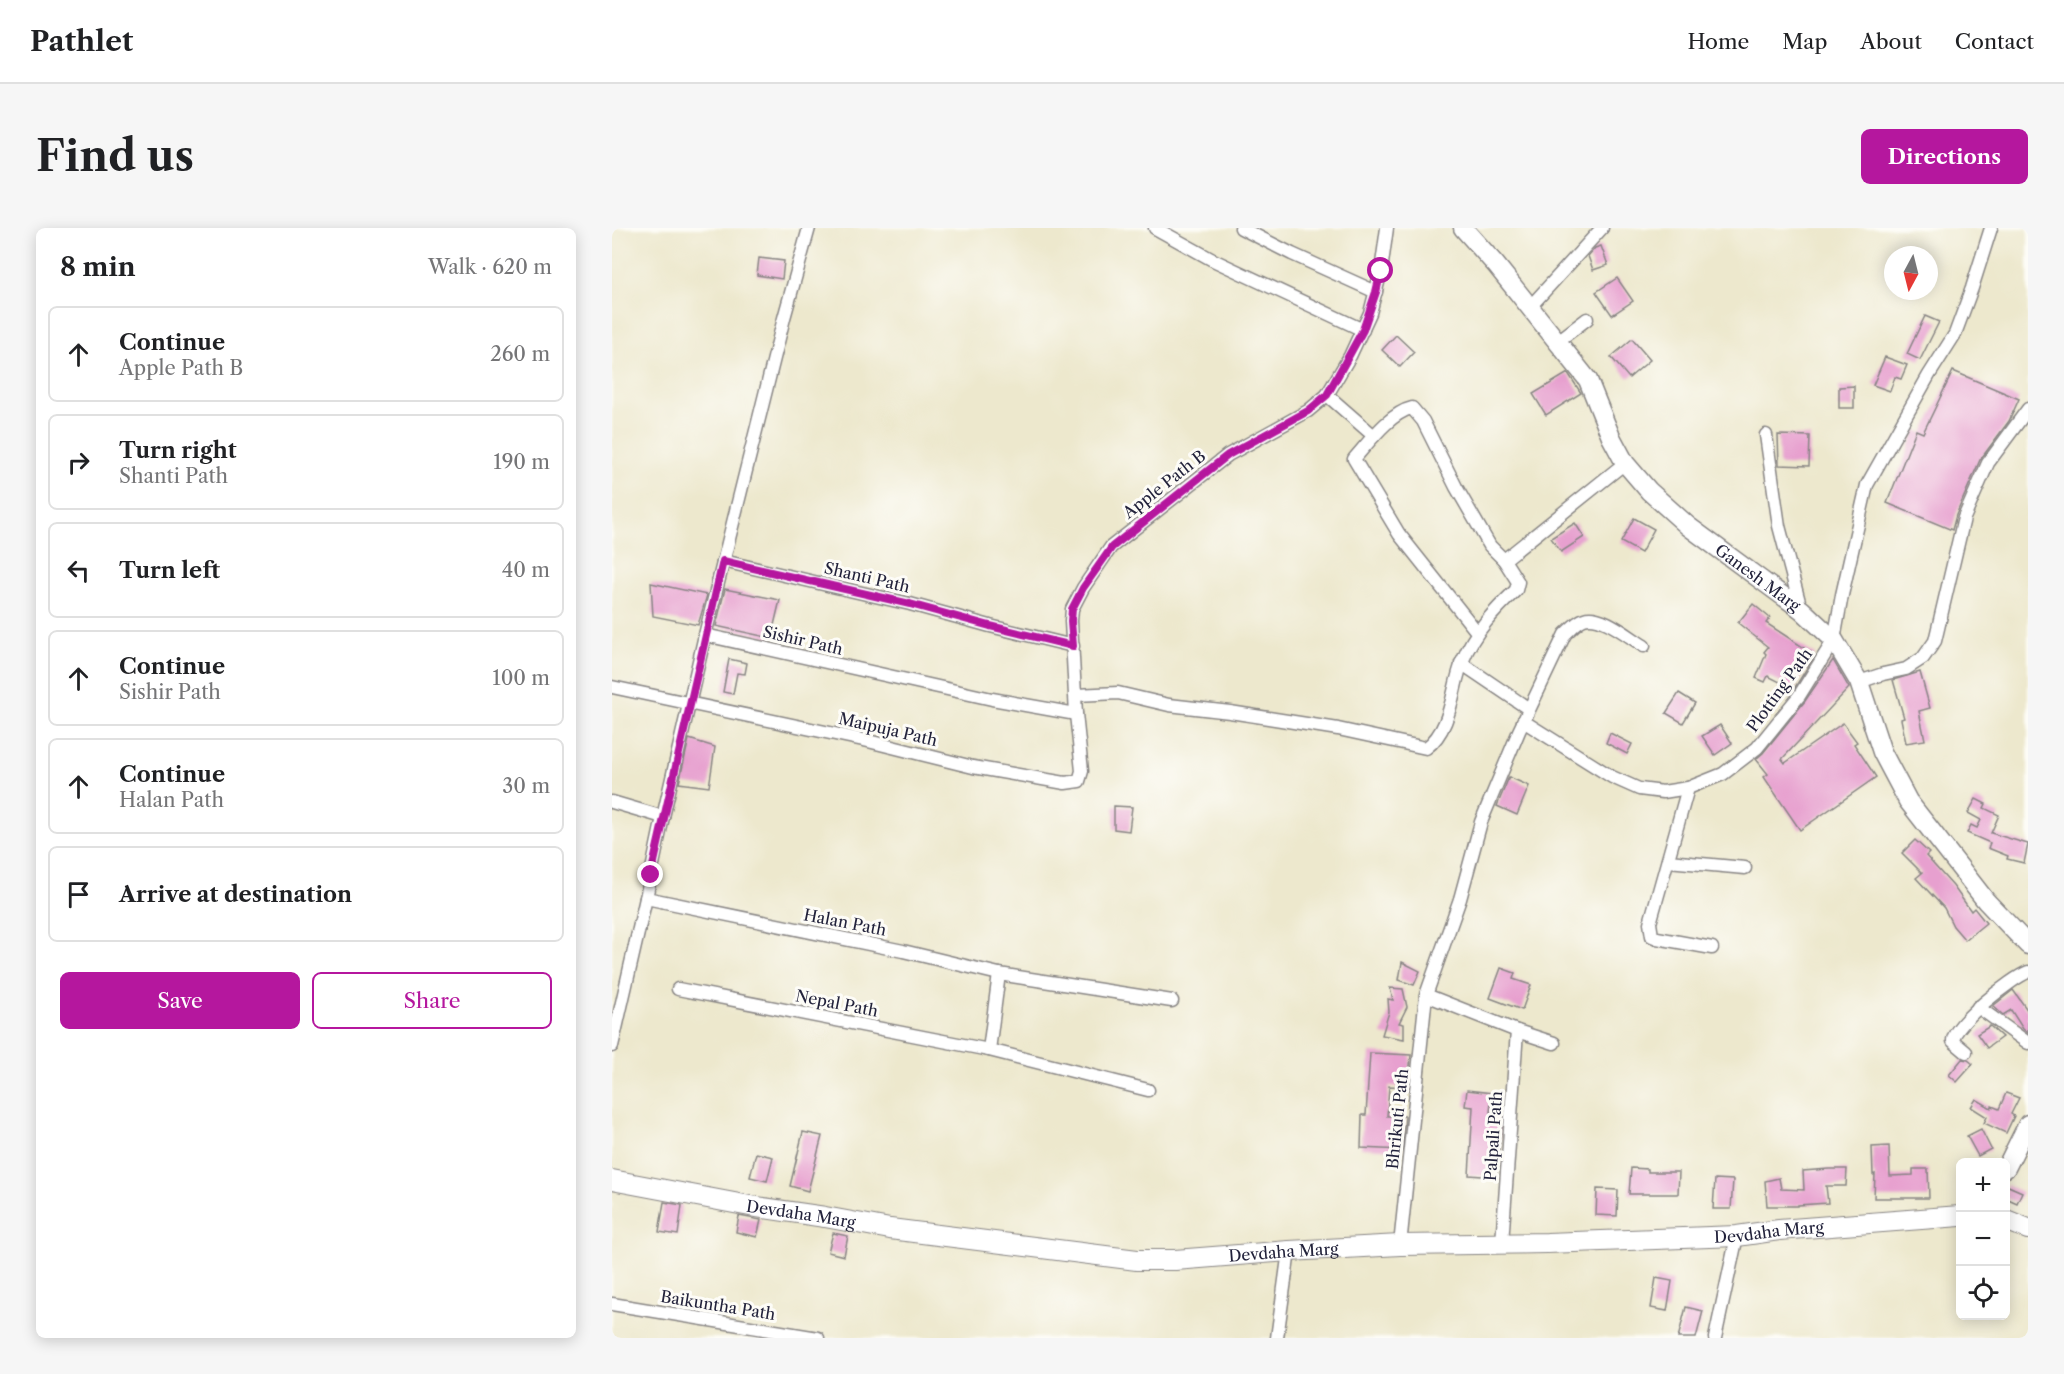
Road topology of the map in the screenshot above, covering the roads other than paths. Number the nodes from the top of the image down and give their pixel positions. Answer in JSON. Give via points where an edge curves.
{"nodes":[{"id":1,"x":809,"y":228,"type":"edge"},
{"id":2,"x":1155,"y":228,"type":"edge"},
{"id":3,"x":1241,"y":228,"type":"edge"},
{"id":4,"x":1387,"y":228,"type":"edge"},
{"id":5,"x":1463,"y":228,"type":"edge"},
{"id":6,"x":1602,"y":228,"type":"edge"},
{"id":7,"x":1991,"y":228,"type":"edge"},
{"id":8,"x":1376,"y":292,"type":"junction"},
{"id":9,"x":1529,"y":308,"type":"junction"},
{"id":10,"x":1587,"y":319,"type":"dead end"},
{"id":11,"x":1363,"y":330,"type":"junction"},
{"id":12,"x":1558,"y":341,"type":"junction"},
{"id":13,"x":1327,"y":395,"type":"junction"},
{"id":14,"x":2028,"y":409,"type":"edge"},
{"id":15,"x":1374,"y":435,"type":"junction"},
{"id":16,"x":1766,"y":435,"type":"dead end"},
{"id":17,"x":1625,"y":464,"type":"junction"},
{"id":18,"x":1504,"y":560,"type":"junction"},
{"id":19,"x":723,"y":561,"type":"junction"},
{"id":20,"x":1802,"y":610,"type":"junction"},
{"id":21,"x":1477,"y":633,"type":"junction"},
{"id":22,"x":705,"y":635,"type":"junction"},
{"id":23,"x":1834,"y":640,"type":"junction"},
{"id":24,"x":1073,"y":646,"type":"junction"},
{"id":25,"x":1644,"y":646,"type":"dead end"},
{"id":26,"x":1461,"y":663,"type":"junction"},
{"id":27,"x":1859,"y":682,"type":"junction"},
{"id":28,"x":612,"y":687,"type":"edge"},
{"id":29,"x":1076,"y":694,"type":"junction"},
{"id":30,"x":689,"y":705,"type":"junction"},
{"id":31,"x":1529,"y":709,"type":"junction"},
{"id":32,"x":1077,"y":714,"type":"junction"},
{"id":33,"x":1523,"y":722,"type":"junction"},
{"id":34,"x":1079,"y":781,"type":"joint"},
{"id":35,"x":1688,"y":788,"type":"junction"},
{"id":36,"x":612,"y":802,"type":"edge"},
{"id":37,"x":663,"y":817,"type":"junction"},
{"id":38,"x":1668,"y":861,"type":"junction"},
{"id":39,"x":1745,"y":868,"type":"dead end"},
{"id":40,"x":646,"y":898,"type":"junction"},
{"id":41,"x":2028,"y":945,"type":"edge"},
{"id":42,"x":1712,"y":948,"type":"dead end"},
{"id":43,"x":2028,"y":972,"type":"edge"},
{"id":44,"x":999,"y":974,"type":"junction"},
{"id":45,"x":678,"y":989,"type":"dead end"},
{"id":46,"x":1426,"y":995,"type":"junction"},
{"id":47,"x":1172,"y":1001,"type":"dead end"},
{"id":48,"x":1978,"y":1007,"type":"junction"},
{"id":49,"x":1517,"y":1031,"type":"junction"},
{"id":50,"x":1554,"y":1043,"type":"dead end"},
{"id":51,"x":2028,"y":1043,"type":"edge"},
{"id":52,"x":612,"y":1046,"type":"edge"},
{"id":53,"x":989,"y":1050,"type":"junction"},
{"id":54,"x":1966,"y":1052,"type":"dead end"},
{"id":55,"x":1148,"y":1090,"type":"dead end"},
{"id":56,"x":2028,"y":1124,"type":"edge"},
{"id":57,"x":2010,"y":1160,"type":"edge"},
{"id":58,"x":612,"y":1180,"type":"edge"},
{"id":59,"x":1956,"y":1216,"type":"edge"},
{"id":60,"x":2010,"y":1222,"type":"edge"},
{"id":61,"x":2028,"y":1229,"type":"edge"},
{"id":62,"x":1737,"y":1236,"type":"junction"},
{"id":63,"x":1502,"y":1244,"type":"junction"},
{"id":64,"x":1400,"y":1245,"type":"junction"},
{"id":65,"x":1289,"y":1251,"type":"junction"},
{"id":66,"x":612,"y":1304,"type":"edge"},
{"id":67,"x":818,"y":1338,"type":"edge"},
{"id":68,"x":1277,"y":1338,"type":"edge"},
{"id":69,"x":1715,"y":1338,"type":"edge"}],
"edges":[{"from":1,"to":19,"type":"street"},
{"from":2,"to":11,"type":"street","via":[[1211,259]]},
{"from":3,"to":8,"type":"street"},
{"from":4,"to":8,"type":"street","name":"Apple Path B"},
{"from":5,"to":9,"type":"street","name":"Ganesh Marg"},
{"from":6,"to":9,"type":"street"},
{"from":7,"to":23,"type":"street","via":[[1955,334],[1867,485]]},
{"from":8,"to":11,"type":"street","name":"Apple Path B"},
{"from":9,"to":12,"type":"street","name":"Ganesh Marg"},
{"from":10,"to":12,"type":"street"},
{"from":11,"to":13,"type":"street","name":"Apple Path B"},
{"from":12,"to":17,"type":"street","name":"Ganesh Marg","via":[[1588,380]]},
{"from":13,"to":15,"type":"street"},
{"from":13,"to":24,"type":"street","name":"Apple Path B","via":[[1308,411],[1228,455],[1112,547],[1072,609]]},
{"from":14,"to":27,"type":"street","via":[[1988,463],[1964,518],[1935,641],[1923,658],[1906,669]]},
{"from":15,"to":18,"type":"street","via":[[1400,412],[1412,408],[1417,412],[1490,546]]},
{"from":15,"to":21,"type":"street","via":[[1354,459],[1399,534]]},
{"from":16,"to":20,"type":"street","via":[[1779,526]]},
{"from":17,"to":18,"type":"street"},
{"from":17,"to":20,"type":"street","name":"Ganesh Marg","via":[[1688,526]]},
{"from":18,"to":21,"type":"street","via":[[1518,582],[1516,590]]},
{"from":19,"to":22,"type":"street"},
{"from":19,"to":24,"type":"street","name":"Shanti Path"},
{"from":20,"to":23,"type":"street","name":"Ganesh Marg"},
{"from":21,"to":26,"type":"street"},
{"from":22,"to":30,"type":"street"},
{"from":22,"to":32,"type":"street","name":"Sishir Path"},
{"from":23,"to":27,"type":"street","name":"Ganesh Marg"},
{"from":23,"to":35,"type":"street","name":"Plotting Path","via":[[1799,696],[1757,748],[1723,774]]},
{"from":24,"to":29,"type":"street","name":"Apple Path B"},
{"from":25,"to":31,"type":"street","name":"Bhrikuti Path","via":[[1608,623],[1585,618],[1565,634]]},
{"from":26,"to":29,"type":"street","via":[[1449,711],[1436,740],[1426,748],[1338,729],[1169,705],[1118,693]]},
{"from":26,"to":31,"type":"street"},
{"from":27,"to":41,"type":"street","name":"Ganesh Marg","via":[[1882,752],[1908,801],[1986,901]]},
{"from":28,"to":30,"type":"street","name":"Maipuja Path"},
{"from":29,"to":32,"type":"street","name":"Apple Path B"},
{"from":30,"to":34,"type":"street","name":"Maipuja Path","via":[[868,741],[973,767],[1065,783]]},
{"from":30,"to":37,"type":"street"},
{"from":31,"to":33,"type":"street","name":"Bhrikuti Path"},
{"from":32,"to":34,"type":"street","name":"Apple Path B","via":[[1082,771]]},
{"from":33,"to":35,"type":"street","name":"Plotting Path","via":[[1612,777],[1639,789],[1664,792]]},
{"from":33,"to":46,"type":"street","name":"Bhrikuti Path","via":[[1481,822],[1460,899]]},
{"from":35,"to":38,"type":"street"},
{"from":36,"to":37,"type":"street"},
{"from":37,"to":40,"type":"street"},
{"from":38,"to":39,"type":"street"},
{"from":38,"to":42,"type":"street","via":[[1650,923],[1652,936]]},
{"from":40,"to":44,"type":"street","name":"Halan Path"},
{"from":40,"to":52,"type":"street"},
{"from":43,"to":48,"type":"street"},
{"from":44,"to":47,"type":"street","name":"Halan Path"},
{"from":44,"to":53,"type":"street"},
{"from":45,"to":53,"type":"street","name":"Nepal Path"},
{"from":46,"to":49,"type":"street"},
{"from":46,"to":64,"type":"street","name":"Bhrikuti Path"},
{"from":48,"to":51,"type":"street"},
{"from":48,"to":54,"type":"street","via":[[1953,1037]]},
{"from":49,"to":50,"type":"street"},
{"from":49,"to":63,"type":"street","name":"Palpali Path"},
{"from":53,"to":55,"type":"street","name":"Nepal Path"},
{"from":56,"to":57,"type":"street"},
{"from":58,"to":65,"type":"main road","name":"Devdaha Marg","via":[[890,1229],[1137,1260]]},
{"from":59,"to":62,"type":"main road","name":"Devdaha Marg"},
{"from":60,"to":61,"type":"main road"},
{"from":62,"to":63,"type":"main road","name":"Devdaha Marg"},
{"from":62,"to":69,"type":"street"},
{"from":63,"to":64,"type":"main road","name":"Devdaha Marg"},
{"from":64,"to":65,"type":"main road","name":"Devdaha Marg"},
{"from":65,"to":68,"type":"street"},
{"from":66,"to":67,"type":"street","name":"Baikuntha Path"}]}
